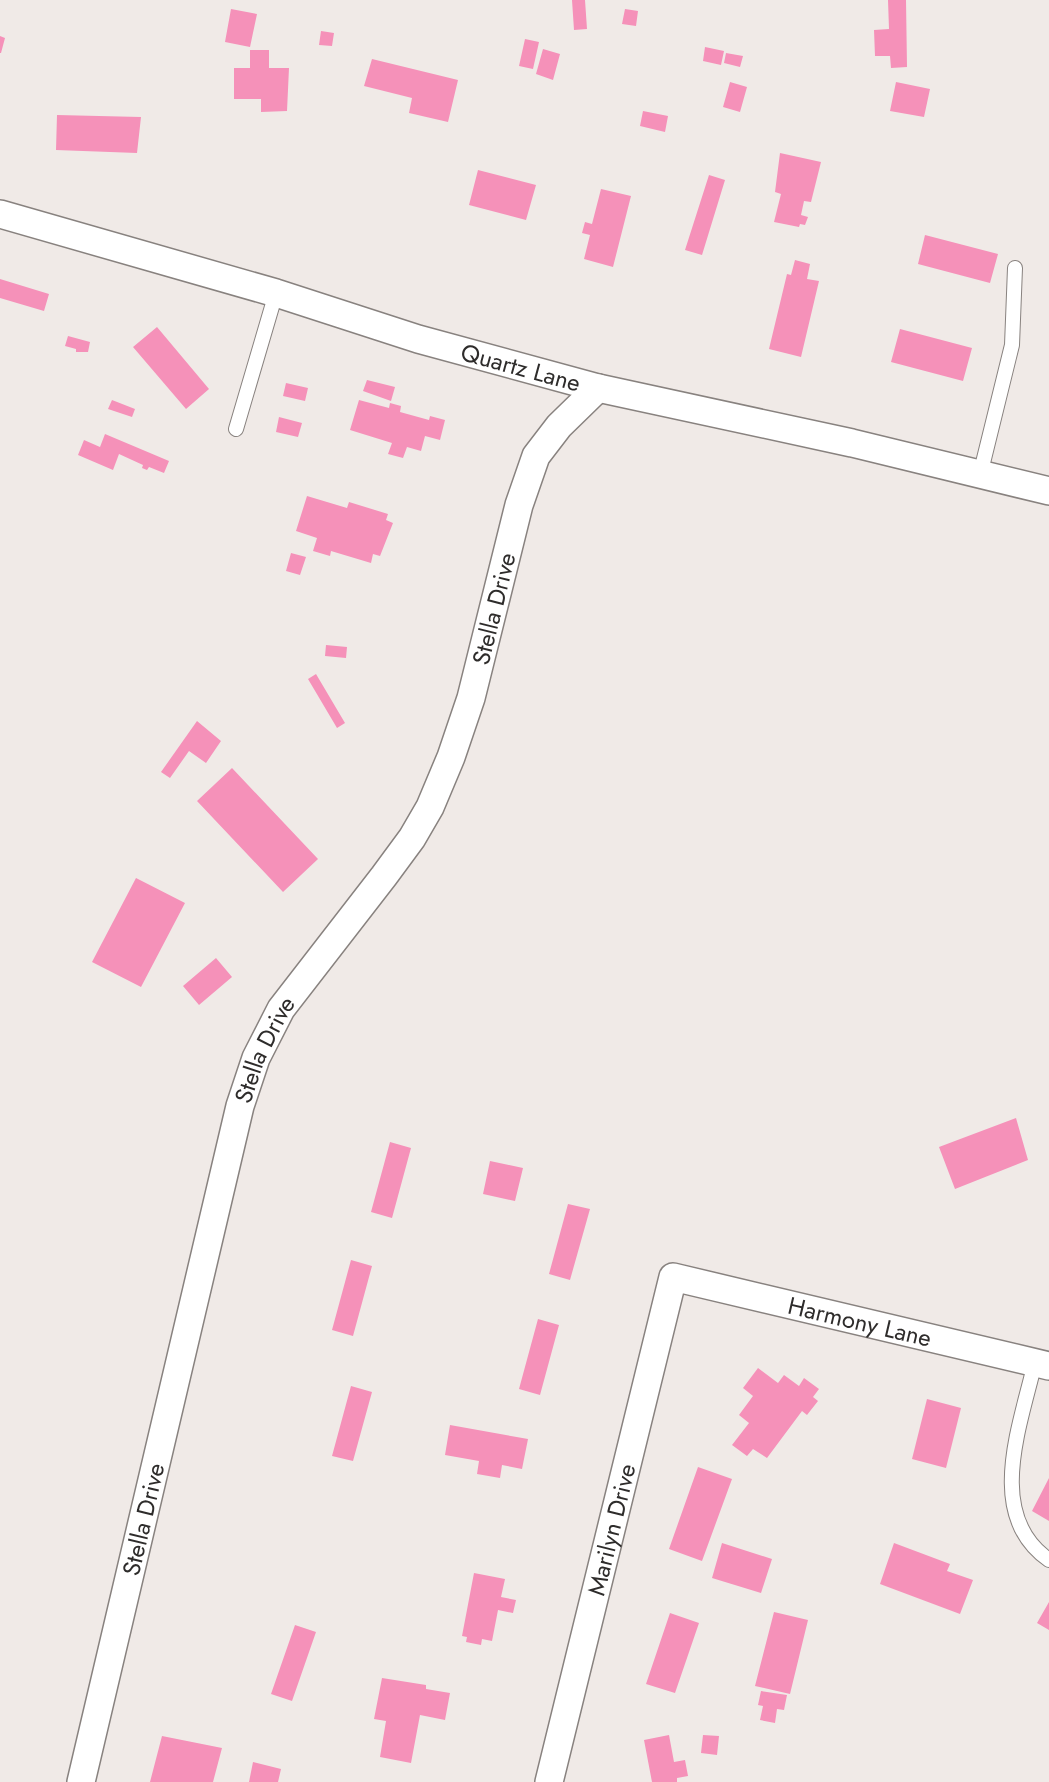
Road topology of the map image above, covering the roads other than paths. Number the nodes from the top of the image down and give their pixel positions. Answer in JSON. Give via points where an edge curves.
{"nodes":[{"id":1,"x":0,"y":214,"type":"edge"},
{"id":2,"x":1016,"y":268,"type":"dead end"},
{"id":3,"x":276,"y":293,"type":"junction"},
{"id":4,"x":598,"y":388,"type":"junction"},
{"id":5,"x":236,"y":429,"type":"dead end"},
{"id":6,"x":980,"y":475,"type":"junction"},
{"id":7,"x":1049,"y":491,"type":"edge"},
{"id":8,"x":673,"y":1277,"type":"joint"},
{"id":9,"x":1042,"y":1364,"type":"edge"},
{"id":10,"x":1049,"y":1560,"type":"edge"},
{"id":11,"x":81,"y":1782,"type":"edge"},
{"id":12,"x":549,"y":1782,"type":"edge"}],
"edges":[{"from":1,"to":3,"type":"street","name":"Quartz Lane"},
{"from":2,"to":6,"type":"lane","via":[[1012,345]]},
{"from":3,"to":4,"type":"street","name":"Quartz Lane","via":[[418,339]]},
{"from":3,"to":5,"type":"lane"},
{"from":4,"to":6,"type":"street","name":"Quartz Lane"},
{"from":4,"to":11,"type":"street","name":"Stella Drive","via":[[559,426],[536,456],[519,505],[471,698],[430,807],[384,876],[281,1009],[256,1058],[240,1106]]},
{"from":6,"to":7,"type":"street","name":"Quartz Lane"},
{"from":8,"to":9,"type":"street","name":"Harmony Lane"},
{"from":8,"to":12,"type":"street","name":"Marilyn Drive"},
{"from":9,"to":10,"type":"lane","via":[[1010,1474],[1014,1508],[1024,1533]]}]}
